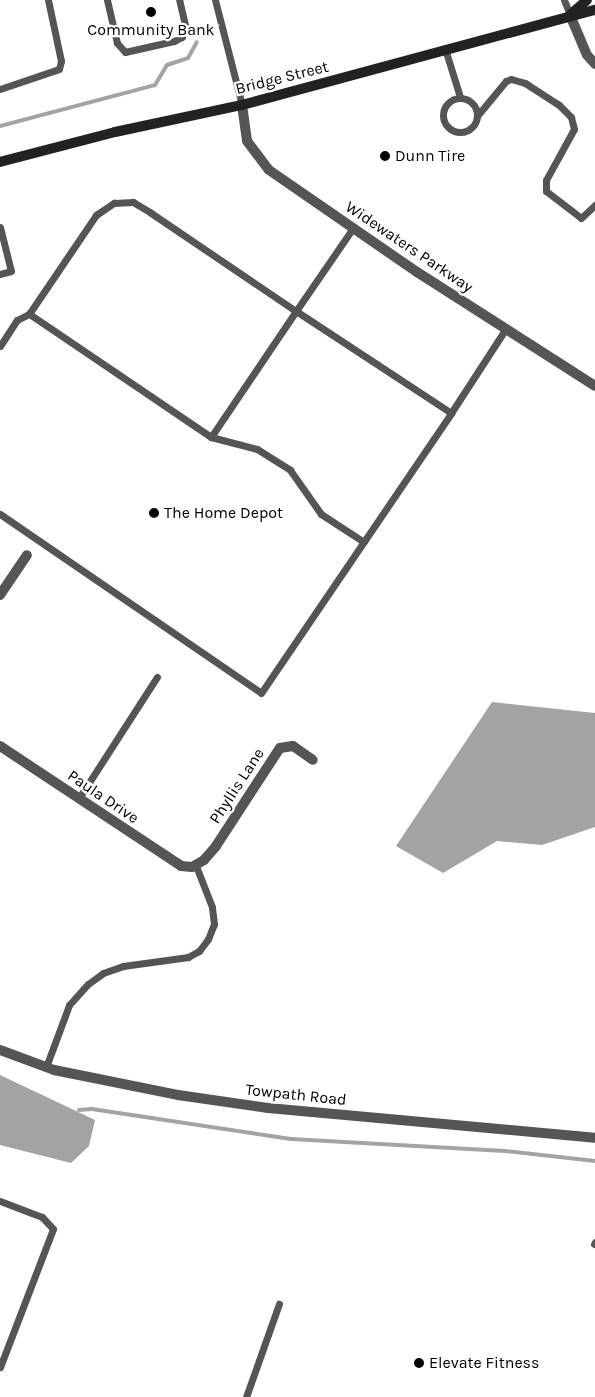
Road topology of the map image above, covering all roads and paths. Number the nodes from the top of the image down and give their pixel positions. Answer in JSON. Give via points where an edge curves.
{"nodes":[{"id":1,"x":48,"y":0,"type":"edge"},
{"id":2,"x":107,"y":0,"type":"edge"},
{"id":3,"x":179,"y":0,"type":"edge"},
{"id":4,"x":215,"y":0,"type":"edge"},
{"id":5,"x":564,"y":0,"type":"edge"},
{"id":6,"x":587,"y":0,"type":"edge"},
{"id":7,"x":595,"y":10,"type":"edge"},
{"id":8,"x":570,"y":15,"type":"junction"},
{"id":9,"x":446,"y":52,"type":"junction"},
{"id":10,"x":595,"y":64,"type":"edge"},
{"id":11,"x":0,"y":90,"type":"edge"},
{"id":12,"x":460,"y":97,"type":"junction"},
{"id":13,"x":242,"y":105,"type":"junction"},
{"id":14,"x":477,"y":116,"type":"junction"},
{"id":15,"x":0,"y":162,"type":"edge"},
{"id":16,"x":595,"y":205,"type":"edge"},
{"id":17,"x":0,"y":227,"type":"edge"},
{"id":18,"x":353,"y":228,"type":"junction"},
{"id":19,"x":0,"y":274,"type":"edge"},
{"id":20,"x":296,"y":311,"type":"junction"},
{"id":21,"x":29,"y":314,"type":"junction"},
{"id":22,"x":505,"y":330,"type":"junction"},
{"id":23,"x":0,"y":346,"type":"edge"},
{"id":24,"x":595,"y":386,"type":"edge"},
{"id":25,"x":451,"y":413,"type":"junction"},
{"id":26,"x":211,"y":437,"type":"junction"},
{"id":27,"x":0,"y":514,"type":"edge"},
{"id":28,"x":364,"y":542,"type":"junction"},
{"id":29,"x":27,"y":555,"type":"dead end"},
{"id":30,"x":0,"y":595,"type":"edge"},
{"id":31,"x":158,"y":677,"type":"dead end"},
{"id":32,"x":0,"y":746,"type":"edge"},
{"id":33,"x":314,"y":760,"type":"dead end"},
{"id":34,"x":79,"y":798,"type":"junction"},
{"id":35,"x":194,"y":866,"type":"junction"},
{"id":36,"x":0,"y":1050,"type":"edge"},
{"id":37,"x":46,"y":1068,"type":"junction"},
{"id":38,"x":595,"y":1138,"type":"edge"},
{"id":39,"x":0,"y":1201,"type":"edge"},
{"id":40,"x":279,"y":1304,"type":"dead end"},
{"id":41,"x":0,"y":1367,"type":"edge"},
{"id":42,"x":246,"y":1397,"type":"edge"}],
"edges":[{"from":1,"to":11,"type":"lane","via":[[61,61],[59,69]]},
{"from":2,"to":3,"type":"lane","via":[[117,44],[125,52],[174,42],[182,37],[185,25]]},
{"from":4,"to":13,"type":"lane"},
{"from":5,"to":8,"type":"lane"},
{"from":6,"to":8,"type":"main road","name":"Bridge Street"},
{"from":7,"to":8,"type":"main road","name":"Bridge Street"},
{"from":8,"to":9,"type":"main road","name":"Bridge Street"},
{"from":8,"to":10,"type":"street","via":[[587,55]]},
{"from":9,"to":12,"type":"lane"},
{"from":9,"to":13,"type":"main road","name":"Bridge Street"},
{"from":12,"to":14,"type":"lane","via":[[471,101]]},
{"from":12,"to":14,"type":"lane","via":[[449,101],[443,111],[448,127],[463,132],[473,126]]},
{"from":13,"to":15,"type":"main road","name":"Bridge Street"},
{"from":13,"to":18,"type":"street","name":"Widewaters Parkway","via":[[247,141],[259,160]]},
{"from":14,"to":16,"type":"lane","via":[[511,79],[525,83],[559,105],[571,117],[574,129],[546,180],[546,191],[580,218]]},
{"from":17,"to":19,"type":"lane","via":[[11,271]]},
{"from":18,"to":20,"type":"lane"},
{"from":18,"to":22,"type":"street","name":"Widewaters Parkway"},
{"from":20,"to":21,"type":"lane","via":[[133,202],[114,203],[96,215]]},
{"from":20,"to":25,"type":"lane"},
{"from":20,"to":26,"type":"lane"},
{"from":21,"to":23,"type":"lane","via":[[17,320]]},
{"from":21,"to":26,"type":"lane"},
{"from":22,"to":24,"type":"street","name":"Widewaters Parkway"},
{"from":22,"to":25,"type":"lane"},
{"from":25,"to":28,"type":"lane"},
{"from":26,"to":28,"type":"lane","via":[[257,449],[290,470],[321,514]]},
{"from":27,"to":28,"type":"lane","via":[[261,693]]},
{"from":29,"to":30,"type":"street"},
{"from":31,"to":34,"type":"lane"},
{"from":32,"to":34,"type":"street","name":"Paula Drive"},
{"from":33,"to":35,"type":"street","name":"Phyllis Lane","via":[[294,746],[280,748],[216,846]]},
{"from":34,"to":35,"type":"street","name":"Paula Drive","via":[[181,866]]},
{"from":35,"to":37,"type":"lane","via":[[212,907],[214,924],[208,939],[199,951],[188,957],[123,966],[103,973],[88,984],[69,1005]]},
{"from":36,"to":37,"type":"street","name":"Towpath Road"},
{"from":37,"to":38,"type":"street","name":"Towpath Road","via":[[156,1092],[268,1108]]},
{"from":39,"to":41,"type":"lane","via":[[42,1217],[54,1229]]},
{"from":40,"to":42,"type":"lane"}]}
